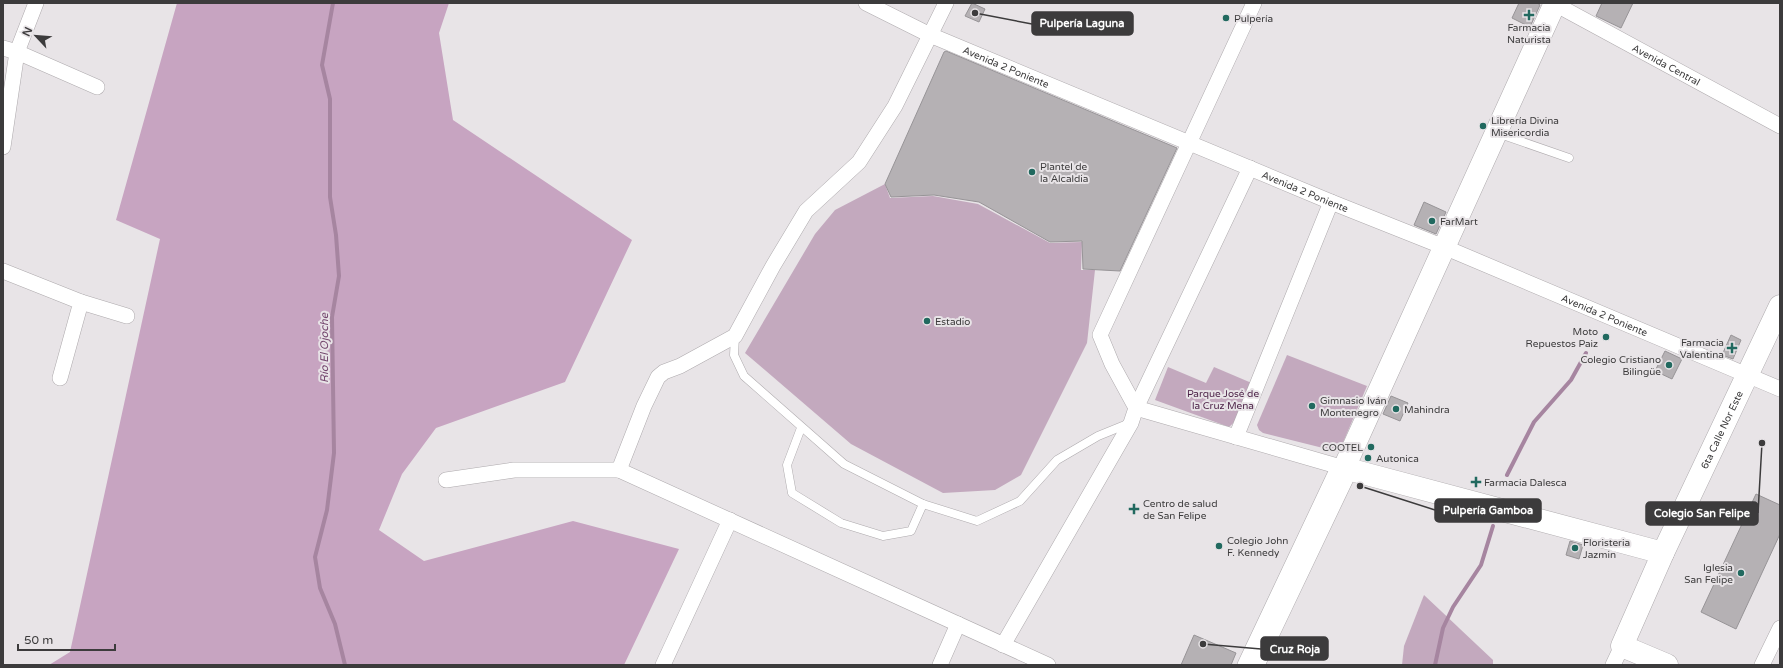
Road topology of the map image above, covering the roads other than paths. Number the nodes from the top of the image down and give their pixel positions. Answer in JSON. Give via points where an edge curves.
{"nodes":[{"id":1,"x":36,"y":3,"type":"edge"},
{"id":2,"x":866,"y":3,"type":"edge"},
{"id":3,"x":946,"y":3,"type":"edge"},
{"id":4,"x":1254,"y":3,"type":"edge"},
{"id":5,"x":1554,"y":3,"type":"edge"},
{"id":6,"x":930,"y":35,"type":"junction"},
{"id":7,"x":10,"y":50,"type":"edge"},
{"id":8,"x":97,"y":87,"type":"dead end"},
{"id":9,"x":1780,"y":126,"type":"edge"},
{"id":10,"x":1496,"y":133,"type":"junction"},
{"id":11,"x":1190,"y":142,"type":"junction"},
{"id":12,"x":3,"y":147,"type":"edge"},
{"id":13,"x":1569,"y":158,"type":"dead end"},
{"id":14,"x":1250,"y":168,"type":"junction"},
{"id":15,"x":1331,"y":202,"type":"junction"},
{"id":16,"x":1444,"y":247,"type":"junction"},
{"id":17,"x":3,"y":271,"type":"edge"},
{"id":18,"x":81,"y":302,"type":"junction"},
{"id":19,"x":1780,"y":306,"type":"edge"},
{"id":20,"x":127,"y":316,"type":"dead end"},
{"id":21,"x":735,"y":336,"type":"junction"},
{"id":22,"x":1746,"y":376,"type":"junction"},
{"id":23,"x":60,"y":378,"type":"dead end"},
{"id":24,"x":1780,"y":389,"type":"edge"},
{"id":25,"x":1136,"y":408,"type":"junction"},
{"id":26,"x":1131,"y":423,"type":"junction"},
{"id":27,"x":801,"y":428,"type":"junction"},
{"id":28,"x":1236,"y":437,"type":"junction"},
{"id":29,"x":1345,"y":468,"type":"junction"},
{"id":30,"x":619,"y":470,"type":"junction"},
{"id":31,"x":446,"y":480,"type":"dead end"},
{"id":32,"x":923,"y":504,"type":"junction"},
{"id":33,"x":730,"y":520,"type":"junction"},
{"id":34,"x":1663,"y":553,"type":"junction"},
{"id":35,"x":958,"y":624,"type":"junction"},
{"id":36,"x":1780,"y":628,"type":"edge"},
{"id":37,"x":1003,"y":645,"type":"junction"},
{"id":38,"x":1622,"y":646,"type":"junction"},
{"id":39,"x":663,"y":665,"type":"edge"},
{"id":40,"x":940,"y":665,"type":"edge"},
{"id":41,"x":1048,"y":665,"type":"edge"},
{"id":42,"x":1245,"y":665,"type":"edge"},
{"id":43,"x":1257,"y":665,"type":"edge"},
{"id":44,"x":1613,"y":665,"type":"edge"},
{"id":45,"x":1667,"y":665,"type":"edge"},
{"id":46,"x":1762,"y":665,"type":"edge"}],
"edges":[{"from":1,"to":7,"type":"street"},
{"from":2,"to":6,"type":"street","name":"Avenida 2 Poniente"},
{"from":3,"to":6,"type":"street"},
{"from":4,"to":11,"type":"street"},
{"from":5,"to":9,"type":"street","name":"Avenida Central"},
{"from":5,"to":10,"type":"street"},
{"from":6,"to":11,"type":"street","name":"Avenida 2 Poniente"},
{"from":6,"to":21,"type":"street","via":[[895,106],[863,156],[806,211]]},
{"from":7,"to":8,"type":"street"},
{"from":7,"to":12,"type":"street"},
{"from":10,"to":13,"type":"lane"},
{"from":10,"to":16,"type":"street"},
{"from":11,"to":14,"type":"street","name":"Avenida 2 Poniente"},
{"from":11,"to":25,"type":"street","via":[[1100,336]]},
{"from":14,"to":15,"type":"street","name":"Avenida 2 Poniente"},
{"from":14,"to":25,"type":"street"},
{"from":15,"to":16,"type":"street","name":"Avenida 2 Poniente"},
{"from":15,"to":28,"type":"street"},
{"from":16,"to":22,"type":"street","name":"Avenida 2 Poniente"},
{"from":16,"to":29,"type":"street"},
{"from":17,"to":18,"type":"street"},
{"from":18,"to":20,"type":"street"},
{"from":18,"to":23,"type":"street"},
{"from":19,"to":22,"type":"street","name":"6ta Calle Nor Este"},
{"from":21,"to":27,"type":"lane","via":[[734,355],[744,376]]},
{"from":21,"to":30,"type":"street","via":[[664,372],[658,378]]},
{"from":22,"to":24,"type":"street","name":"Avenida 2 Poniente"},
{"from":22,"to":34,"type":"street","name":"6ta Calle Nor Este"},
{"from":25,"to":26,"type":"street"},
{"from":25,"to":28,"type":"street"},
{"from":26,"to":32,"type":"lane","via":[[1098,436],[1057,460],[1020,501],[977,520]]},
{"from":26,"to":37,"type":"street"},
{"from":27,"to":32,"type":"lane","via":[[844,464]]},
{"from":27,"to":32,"type":"lane","via":[[787,465],[792,493],[841,523],[883,536],[911,531]]},
{"from":28,"to":29,"type":"street"},
{"from":29,"to":34,"type":"street"},
{"from":29,"to":42,"type":"street"},
{"from":29,"to":43,"type":"street"},
{"from":30,"to":31,"type":"street","via":[[514,470]]},
{"from":30,"to":33,"type":"street"},
{"from":33,"to":35,"type":"street"},
{"from":33,"to":39,"type":"street"},
{"from":34,"to":38,"type":"street","name":"6ta Calle Nor Este"},
{"from":35,"to":37,"type":"street"},
{"from":35,"to":40,"type":"street"},
{"from":36,"to":46,"type":"street"},
{"from":37,"to":41,"type":"street"},
{"from":38,"to":44,"type":"street"},
{"from":38,"to":45,"type":"street"}]}
